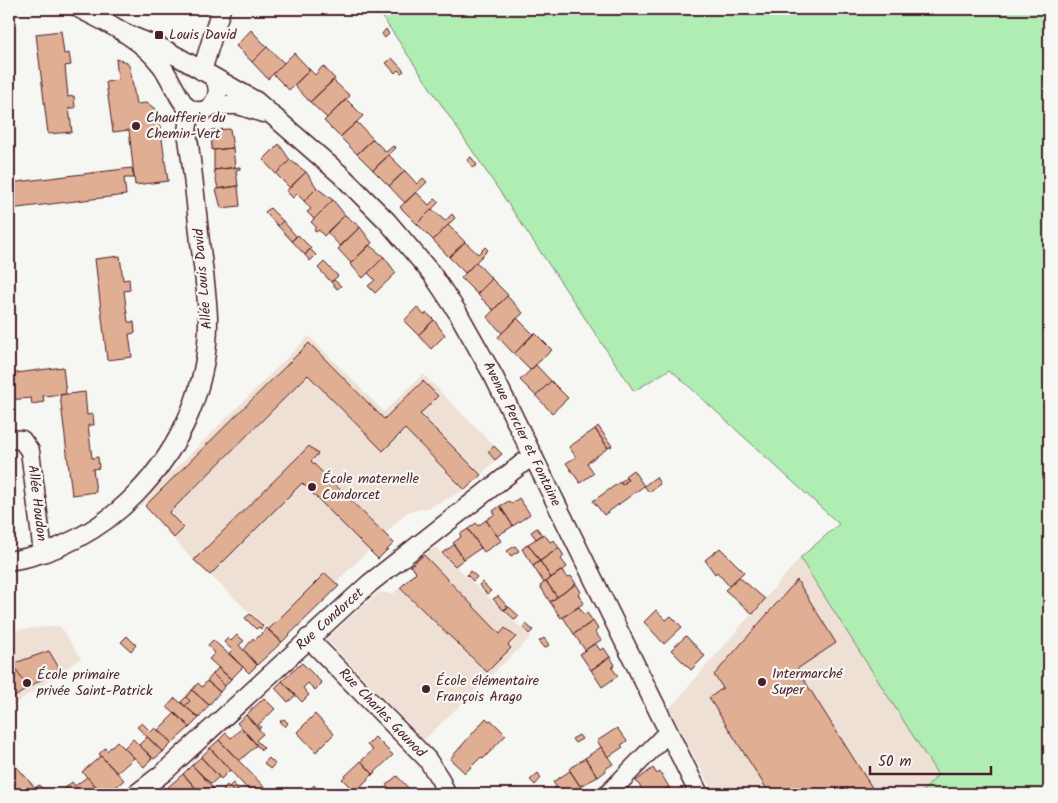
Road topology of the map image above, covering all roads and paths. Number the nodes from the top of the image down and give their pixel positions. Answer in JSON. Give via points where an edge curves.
{"nodes":[{"id":1,"x":80,"y":9,"type":"edge"},
{"id":2,"x":221,"y":9,"type":"edge"},
{"id":3,"x":124,"y":33,"type":"junction"},
{"id":4,"x":205,"y":73,"type":"junction"},
{"id":5,"x":179,"y":93,"type":"junction"},
{"id":6,"x":212,"y":105,"type":"junction"},
{"id":7,"x":190,"y":109,"type":"junction"},
{"id":8,"x":278,"y":121,"type":"junction"},
{"id":9,"x":9,"y":439,"type":"edge"},
{"id":10,"x":533,"y":455,"type":"junction"},
{"id":11,"x":43,"y":553,"type":"junction"},
{"id":12,"x":9,"y":561,"type":"edge"},
{"id":13,"x":308,"y":638,"type":"junction"},
{"id":14,"x":668,"y":732,"type":"junction"},
{"id":15,"x":136,"y":794,"type":"edge"},
{"id":16,"x":446,"y":794,"type":"edge"},
{"id":17,"x":608,"y":794,"type":"edge"},
{"id":18,"x":699,"y":794,"type":"edge"}],
"edges":[{"from":1,"to":3,"type":"street","name":"Avenue Percier et Fontaine"},
{"from":2,"to":4,"type":"street"},
{"from":3,"to":4,"type":"street","name":"Avenue Percier et Fontaine","via":[[158,46]]},
{"from":3,"to":5,"type":"street","name":"Avenue Percier et Fontaine","via":[[154,56]]},
{"from":4,"to":5,"type":"street","via":[[185,76]]},
{"from":4,"to":6,"type":"street","via":[[219,92]]},
{"from":4,"to":8,"type":"street","name":"Avenue Percier et Fontaine","via":[[256,101]]},
{"from":5,"to":7,"type":"street","name":"Avenue Percier et Fontaine"},
{"from":6,"to":7,"type":"street","name":"Avenue Percier et Fontaine","via":[[202,110]]},
{"from":6,"to":8,"type":"street","name":"Avenue Percier et Fontaine","via":[[245,106]]},
{"from":7,"to":11,"type":"street","name":"Allée Louis David","via":[[188,132],[208,318],[205,363],[193,405],[173,448],[127,504],[87,533]]},
{"from":8,"to":10,"type":"street","name":"Avenue Percier et Fontaine","via":[[342,175],[392,226],[432,274],[478,346]]},
{"from":9,"to":11,"type":"street","name":"Allée Houdon","via":[[22,440],[30,451]]},
{"from":10,"to":13,"type":"street","name":"Rue Condorcet","via":[[381,574]]},
{"from":10,"to":14,"type":"street","name":"Avenue Percier et Fontaine"},
{"from":11,"to":12,"type":"street","name":"Allée Louis David"},
{"from":13,"to":15,"type":"street","name":"Rue Condorcet","via":[[169,768]]},
{"from":13,"to":16,"type":"street","name":"Rue Charles Gounod","via":[[427,759]]},
{"from":14,"to":17,"type":"street"},
{"from":14,"to":18,"type":"street","name":"Avenue Percier et Fontaine"}]}
